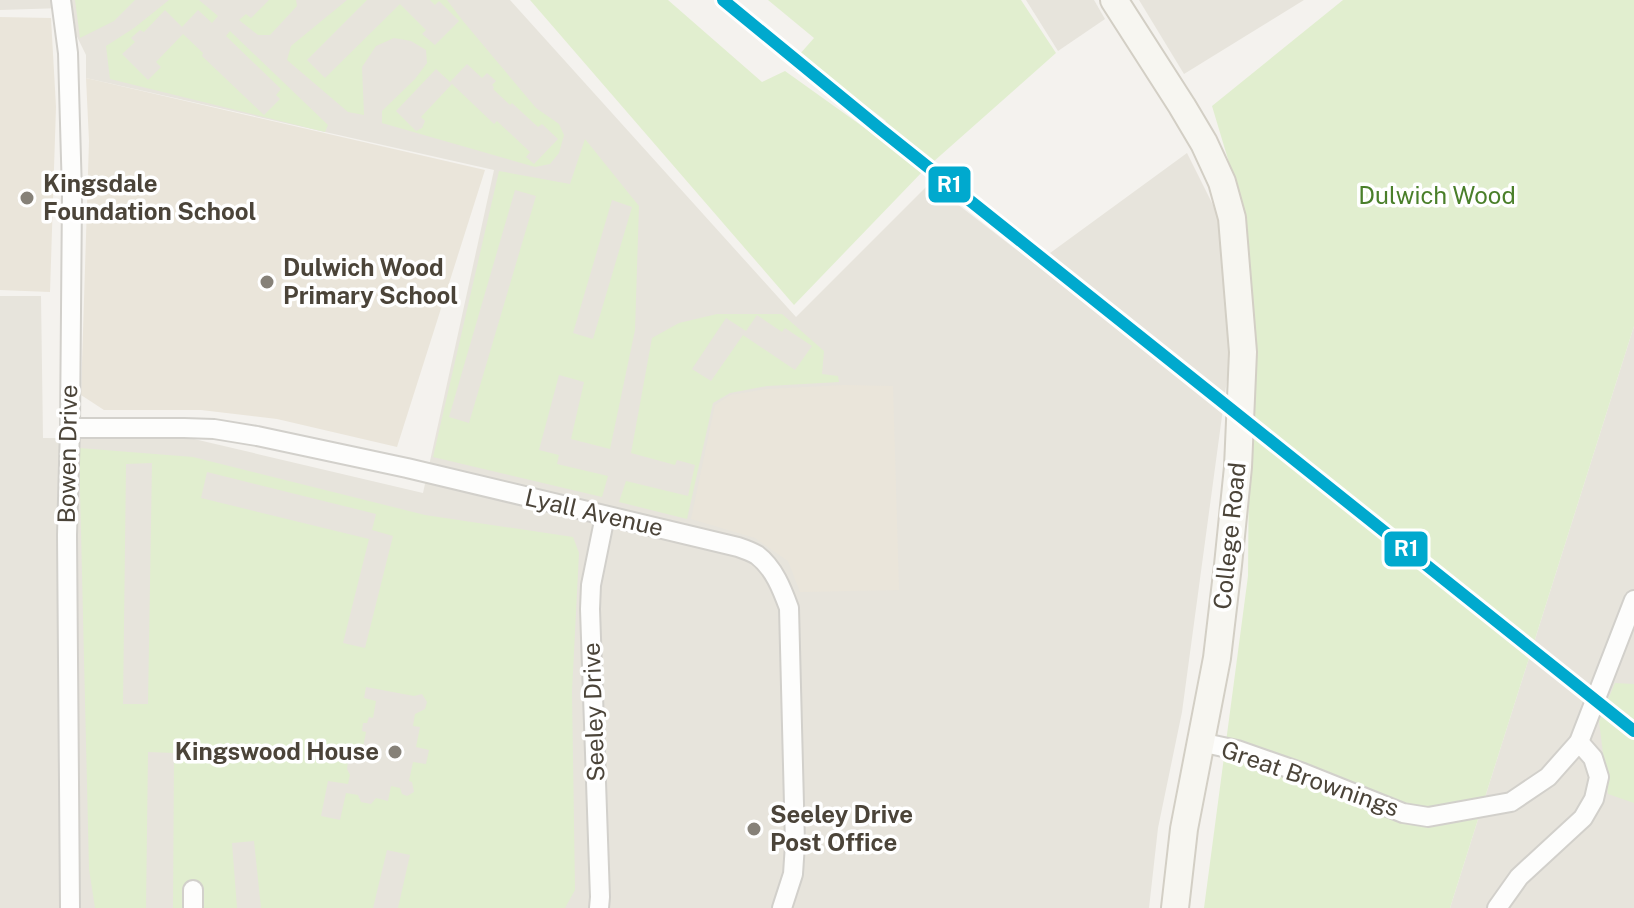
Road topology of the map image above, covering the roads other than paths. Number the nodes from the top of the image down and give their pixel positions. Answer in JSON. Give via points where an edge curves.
{"nodes":[{"id":1,"x":61,"y":0,"type":"edge"},
{"id":2,"x":1114,"y":0,"type":"edge"},
{"id":3,"x":70,"y":428,"type":"junction"},
{"id":4,"x":605,"y":516,"type":"junction"},
{"id":5,"x":1634,"y":600,"type":"edge"},
{"id":6,"x":1200,"y":742,"type":"junction"},
{"id":7,"x":1579,"y":742,"type":"junction"},
{"id":8,"x":70,"y":908,"type":"edge"},
{"id":9,"x":599,"y":908,"type":"edge"},
{"id":10,"x":782,"y":908,"type":"edge"},
{"id":11,"x":1175,"y":908,"type":"edge"},
{"id":12,"x":1497,"y":908,"type":"edge"}],
"edges":[{"from":1,"to":3,"type":"street","name":"Bowen Drive","via":[[70,109]]},
{"from":2,"to":6,"type":"street","name":"College Road","via":[[1204,143],[1232,218],[1242,406],[1217,658]]},
{"from":3,"to":4,"type":"street","name":"Lyall Avenue","via":[[214,429],[257,436]]},
{"from":3,"to":8,"type":"street","name":"Bowen Drive"},
{"from":4,"to":9,"type":"street","name":"Seeley Drive","via":[[590,609]]},
{"from":4,"to":10,"type":"street","name":"Lyall Avenue","via":[[738,547],[757,555],[781,585],[789,608],[796,814],[793,874]]},
{"from":5,"to":7,"type":"street","name":"Great Brownings"},
{"from":6,"to":7,"type":"street","name":"Great Brownings","via":[[1303,773],[1403,813],[1428,817],[1511,802],[1548,777]]},
{"from":6,"to":11,"type":"street","name":"College Road"},
{"from":7,"to":12,"type":"street","via":[[1593,758],[1599,777],[1594,799],[1583,818],[1519,877]]}]}
